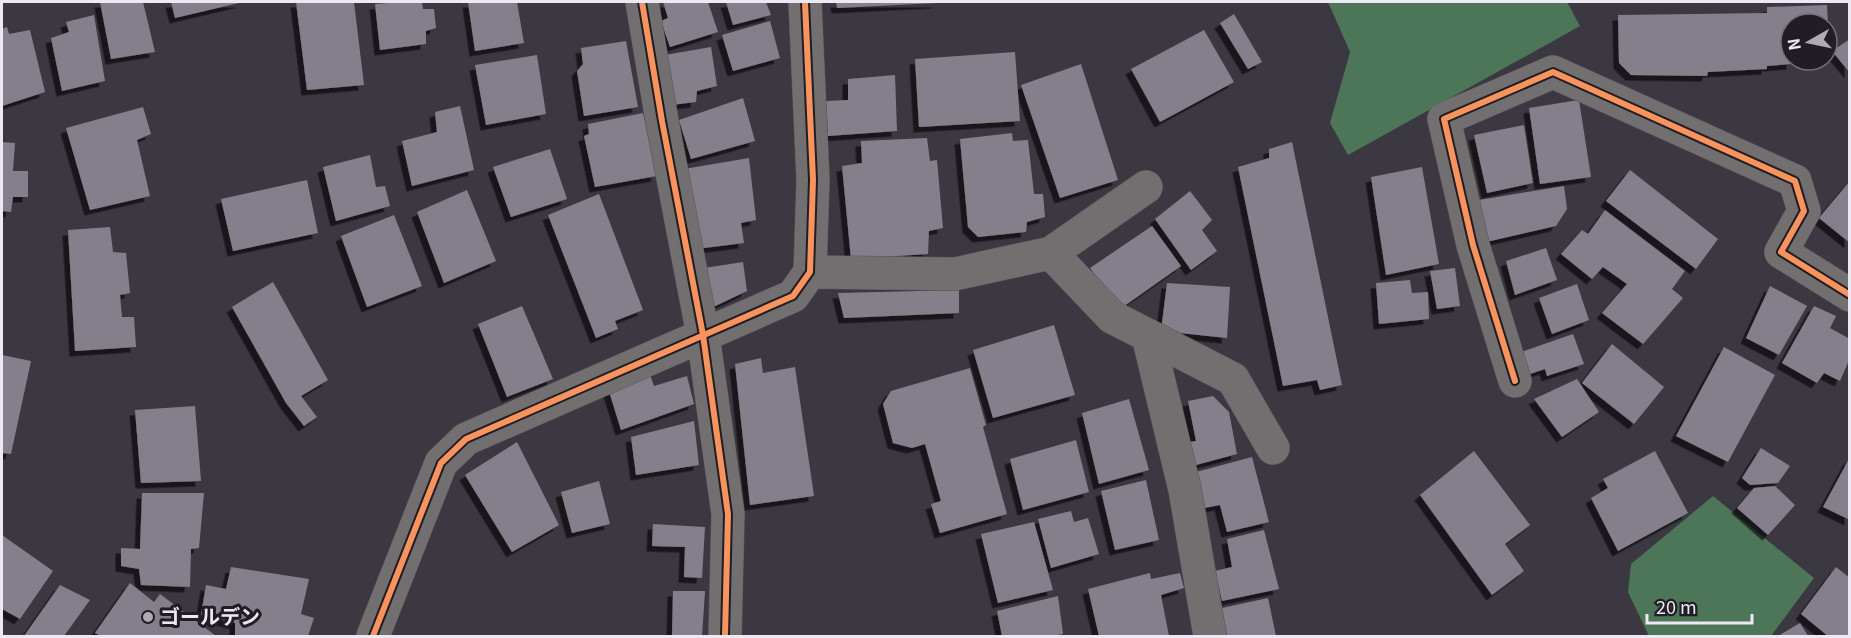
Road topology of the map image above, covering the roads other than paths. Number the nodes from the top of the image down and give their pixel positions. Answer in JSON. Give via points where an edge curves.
{"nodes":[{"id":1,"x":642,"y":2,"type":"edge"},
{"id":2,"x":805,"y":2,"type":"edge"},
{"id":3,"x":1146,"y":187,"type":"dead end"},
{"id":4,"x":1051,"y":253,"type":"junction"},
{"id":5,"x":810,"y":272,"type":"junction"},
{"id":6,"x":1850,"y":295,"type":"edge"},
{"id":7,"x":704,"y":335,"type":"junction"},
{"id":8,"x":1148,"y":336,"type":"junction"},
{"id":9,"x":1515,"y":381,"type":"dead end"},
{"id":10,"x":1273,"y":448,"type":"dead end"},
{"id":11,"x":373,"y":636,"type":"edge"},
{"id":12,"x":725,"y":636,"type":"edge"},
{"id":13,"x":1210,"y":636,"type":"edge"}],
"edges":[{"from":1,"to":7,"type":"street"},
{"from":2,"to":5,"type":"street","via":[[813,180]]},
{"from":3,"to":4,"type":"street"},
{"from":4,"to":5,"type":"street","via":[[956,274]]},
{"from":4,"to":8,"type":"street","via":[[1112,317]]},
{"from":5,"to":7,"type":"street","via":[[793,296]]},
{"from":6,"to":9,"type":"street","via":[[1781,252],[1804,211],[1795,181],[1553,72],[1444,119],[1473,245]]},
{"from":7,"to":11,"type":"street","via":[[466,439],[441,463]]},
{"from":7,"to":12,"type":"street","via":[[728,514]]},
{"from":8,"to":10,"type":"street","via":[[1233,379]]},
{"from":8,"to":13,"type":"street","via":[[1185,490]]}]}
